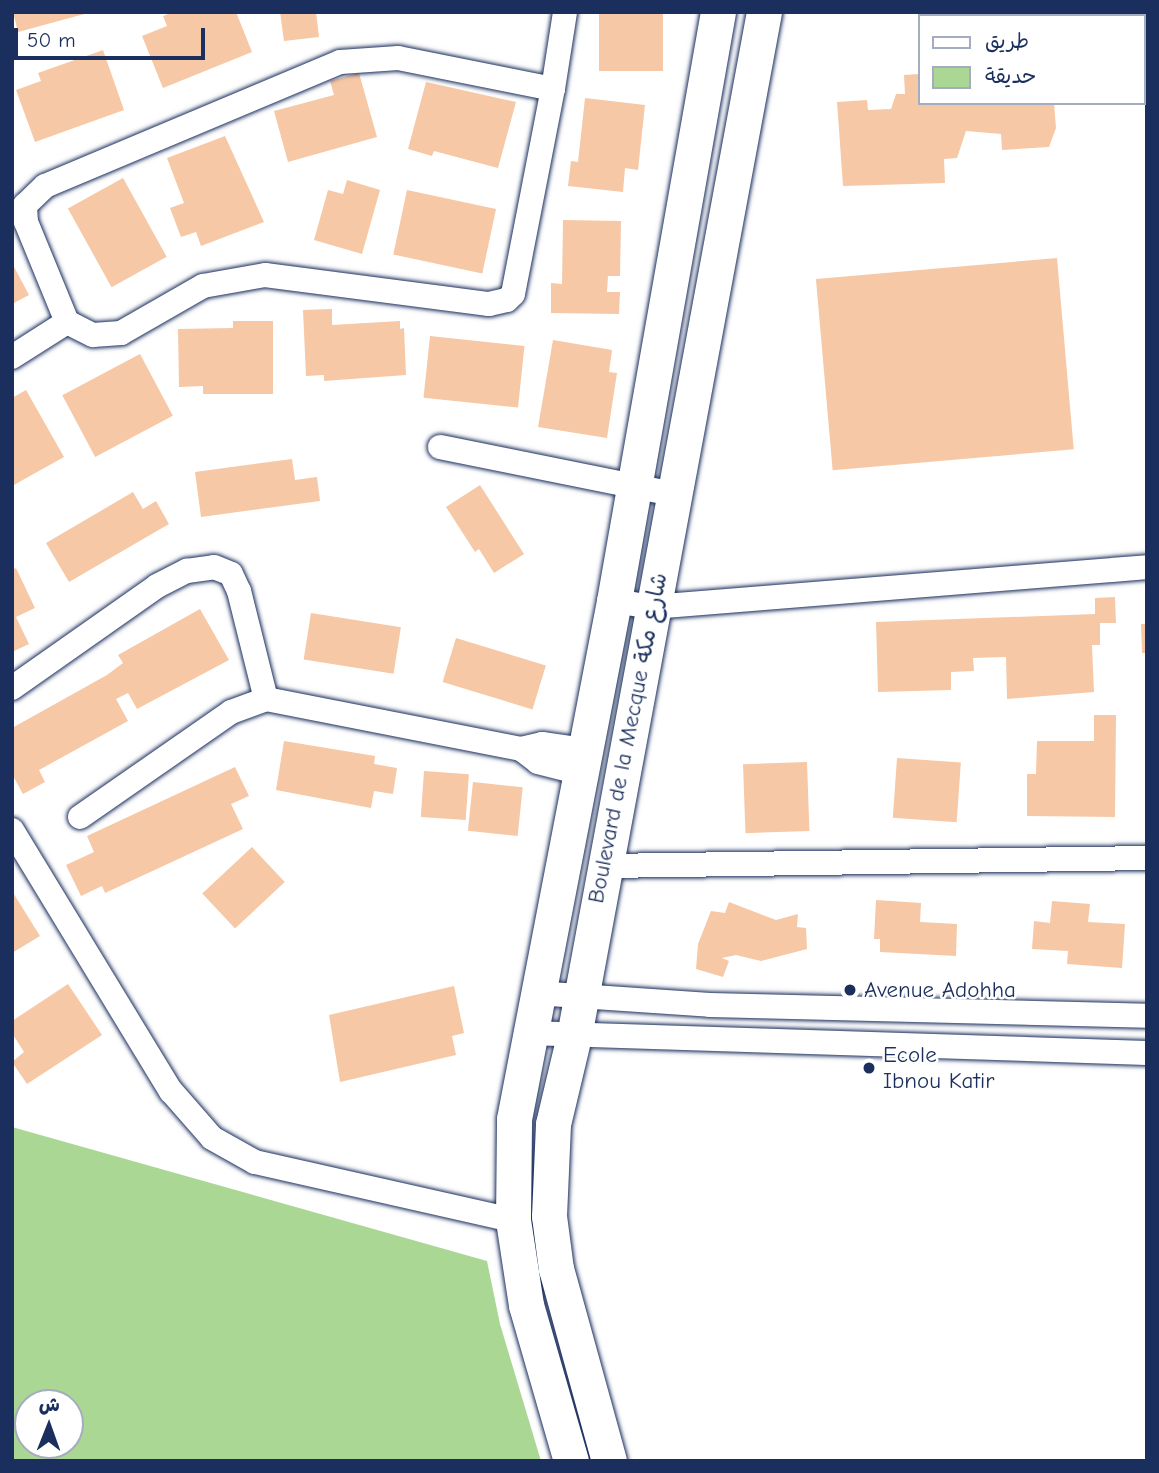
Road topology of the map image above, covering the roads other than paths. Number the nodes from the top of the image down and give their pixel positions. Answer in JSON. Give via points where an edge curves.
{"nodes":[{"id":1,"x":565,"y":12,"type":"edge"},
{"id":2,"x":718,"y":12,"type":"edge"},
{"id":3,"x":764,"y":12,"type":"edge"},
{"id":4,"x":553,"y":89,"type":"junction"},
{"id":5,"x":67,"y":322,"type":"junction"},
{"id":6,"x":12,"y":357,"type":"edge"},
{"id":7,"x":440,"y":447,"type":"dead end"},
{"id":8,"x":632,"y":485,"type":"junction"},
{"id":9,"x":674,"y":494,"type":"junction"},
{"id":10,"x":1147,"y":566,"type":"edge"},
{"id":11,"x":614,"y":601,"type":"junction"},
{"id":12,"x":652,"y":607,"type":"junction"},
{"id":13,"x":12,"y":688,"type":"edge"},
{"id":14,"x":266,"y":699,"type":"junction"},
{"id":15,"x":582,"y":762,"type":"junction"},
{"id":16,"x":80,"y":817,"type":"dead end"},
{"id":17,"x":12,"y":830,"type":"edge"},
{"id":18,"x":1147,"y":858,"type":"edge"},
{"id":19,"x":604,"y":866,"type":"junction"},
{"id":20,"x":535,"y":993,"type":"junction"},
{"id":21,"x":581,"y":997,"type":"junction"},
{"id":22,"x":1147,"y":1016,"type":"edge"},
{"id":23,"x":528,"y":1033,"type":"junction"},
{"id":24,"x":574,"y":1036,"type":"junction"},
{"id":25,"x":1147,"y":1053,"type":"edge"},
{"id":26,"x":513,"y":1220,"type":"junction"},
{"id":27,"x":571,"y":1461,"type":"edge"},
{"id":28,"x":609,"y":1461,"type":"edge"}],
"edges":[{"from":1,"to":4,"type":"street"},
{"from":2,"to":8,"type":"main road","name":"Boulevard de la Mecque شارع مكة"},
{"from":3,"to":9,"type":"main road","name":"Boulevard de la Mecque شارع مكة"},
{"from":4,"to":5,"type":"street","via":[[513,294],[508,300],[489,304],[265,275],[203,286],[121,333],[93,335]]},
{"from":4,"to":5,"type":"street","via":[[398,58],[340,62],[45,186],[25,205],[26,222]]},
{"from":5,"to":6,"type":"street"},
{"from":7,"to":8,"type":"street"},
{"from":8,"to":9,"type":"street"},
{"from":8,"to":11,"type":"main road","name":"Boulevard de la Mecque شارع مكة"},
{"from":9,"to":12,"type":"main road","name":"Boulevard de la Mecque شارع مكة"},
{"from":10,"to":12,"type":"street"},
{"from":11,"to":12,"type":"street"},
{"from":11,"to":15,"type":"main road","name":"Boulevard de la Mecque شارع مكة"},
{"from":12,"to":19,"type":"main road","name":"Boulevard de la Mecque شارع مكة"},
{"from":13,"to":14,"type":"street","via":[[157,586],[187,571],[214,567],[232,573]]},
{"from":14,"to":15,"type":"street","via":[[521,749],[542,744]]},
{"from":14,"to":16,"type":"street","via":[[231,712]]},
{"from":15,"to":20,"type":"main road","name":"Boulevard de la Mecque شارع مكة"},
{"from":17,"to":26,"type":"street","via":[[171,1091],[212,1138],[255,1163]]},
{"from":18,"to":19,"type":"street"},
{"from":19,"to":21,"type":"main road","name":"Boulevard de la Mecque شارع مكة"},
{"from":20,"to":21,"type":"street"},
{"from":20,"to":23,"type":"main road","name":"Boulevard de la Mecque شارع مكة"},
{"from":21,"to":22,"type":"street","via":[[710,1005]]},
{"from":21,"to":24,"type":"main road","name":"Boulevard de la Mecque شارع مكة"},
{"from":23,"to":24,"type":"street"},
{"from":23,"to":26,"type":"main road","name":"Boulevard de la Mecque شارع مكة","via":[[514,1119]]},
{"from":24,"to":25,"type":"street"},
{"from":24,"to":28,"type":"main road","name":"Boulevard de la Mecque شارع مكة","via":[[553,1124],[549,1216],[568,1323]]},
{"from":26,"to":27,"type":"main road","name":"Boulevard de la Mecque شارع مكة","via":[[533,1336]]}]}
